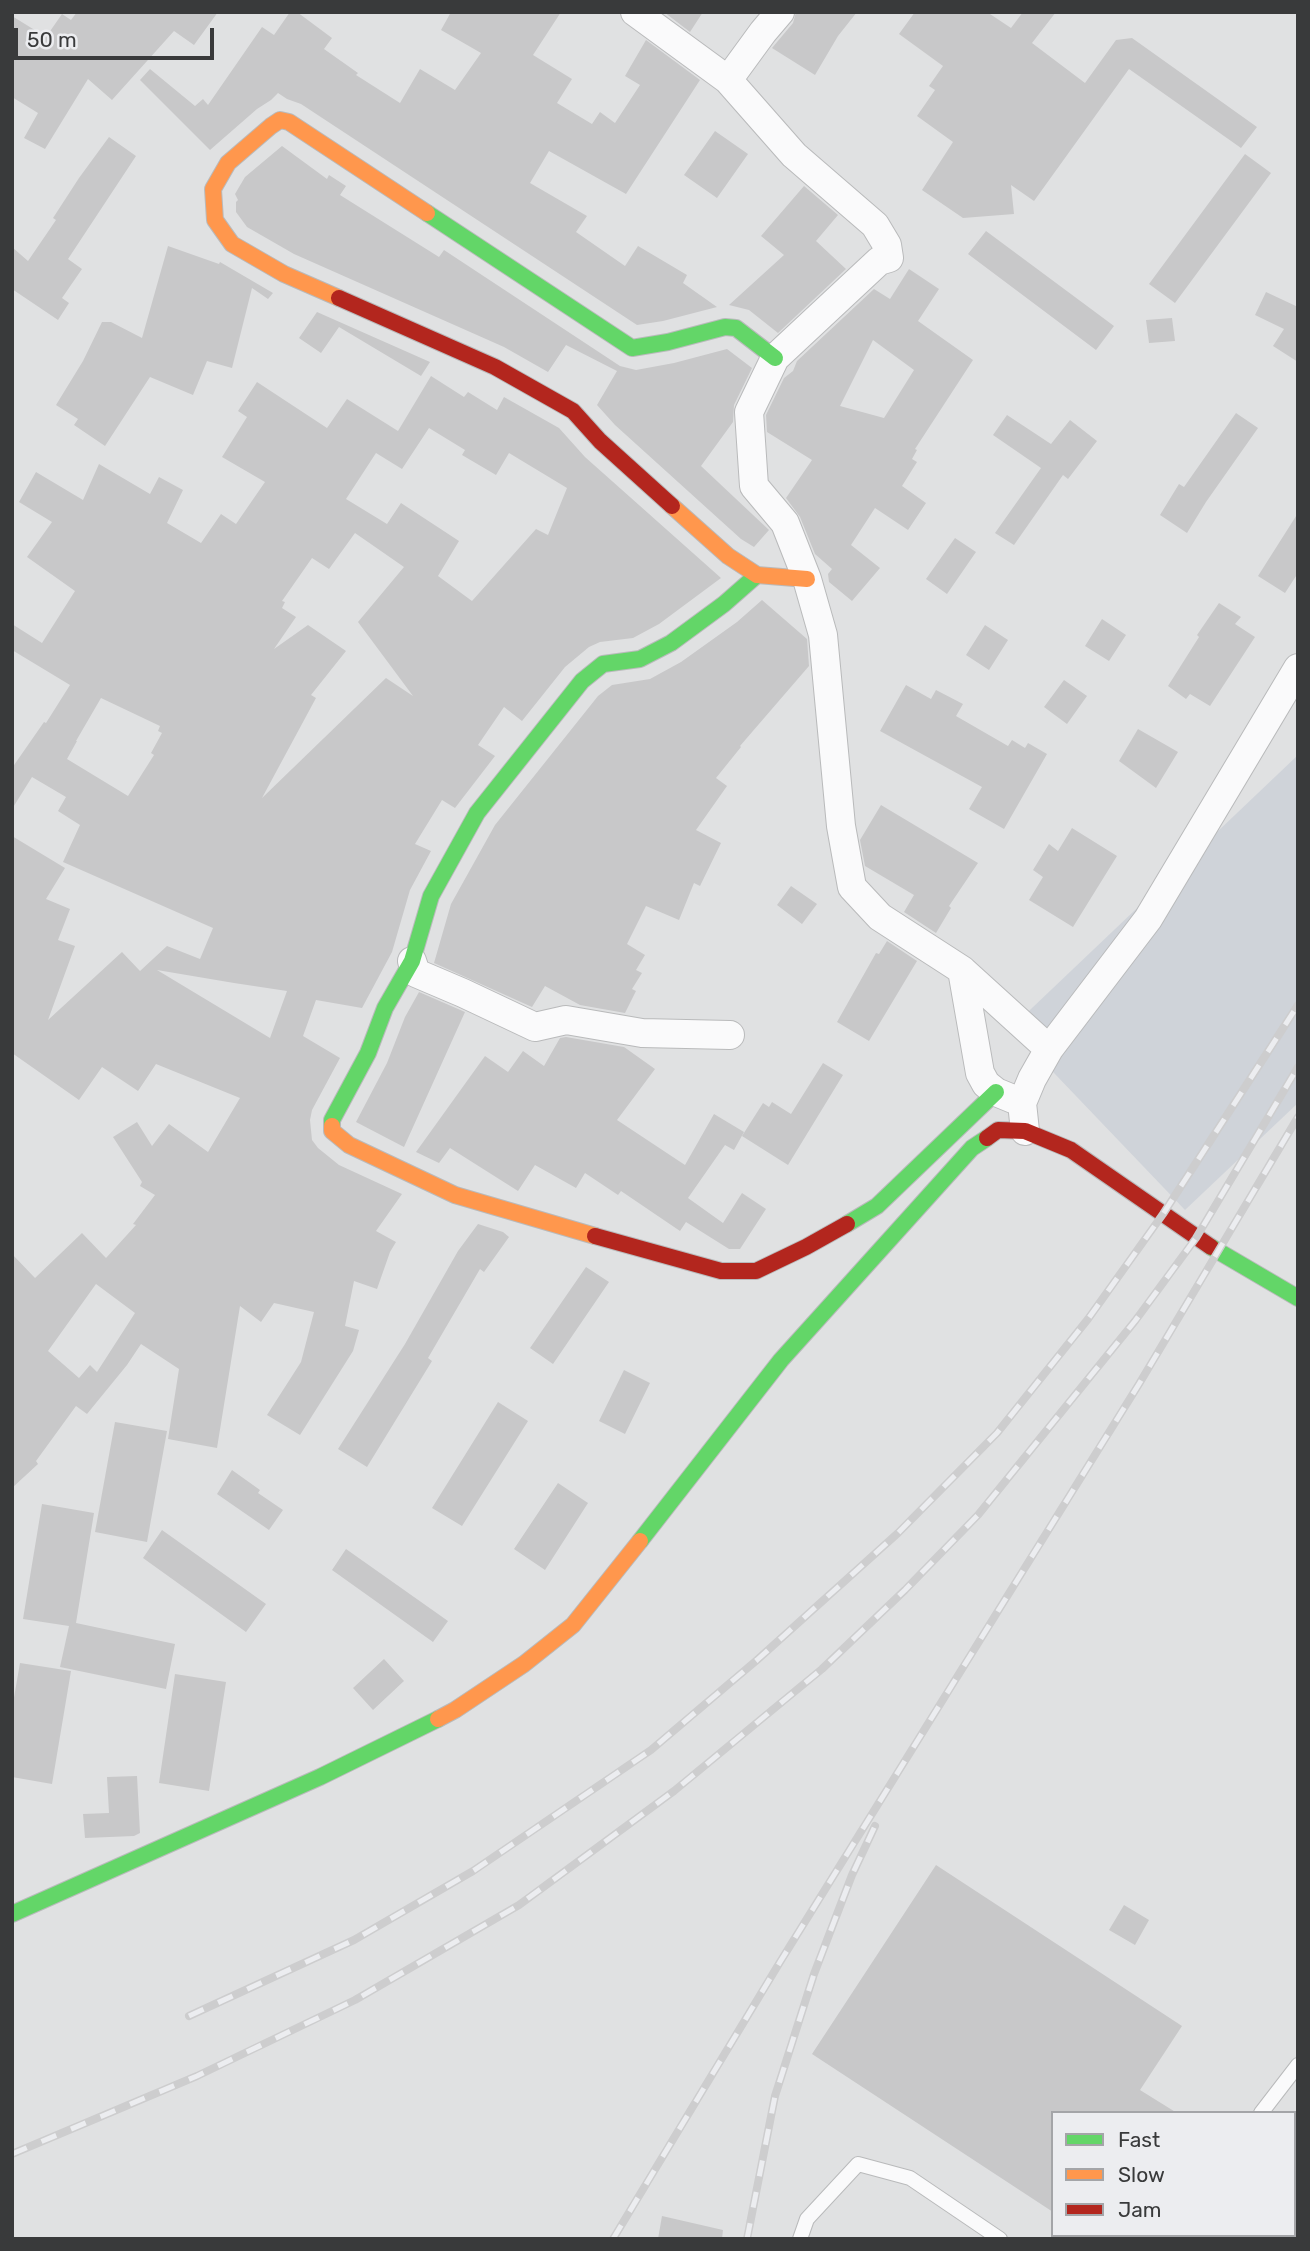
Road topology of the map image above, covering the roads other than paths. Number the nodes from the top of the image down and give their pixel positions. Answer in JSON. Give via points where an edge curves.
{"nodes":[{"id":1,"x":635,"y":12,"type":"edge"},
{"id":2,"x":780,"y":12,"type":"edge"},
{"id":3,"x":729,"y":80,"type":"junction"},
{"id":4,"x":775,"y":358,"type":"junction"},
{"id":5,"x":757,"y":575,"type":"junction"},
{"id":6,"x":807,"y":579,"type":"junction"},
{"id":7,"x":1298,"y":668,"type":"edge"},
{"id":8,"x":412,"y":961,"type":"junction"},
{"id":9,"x":962,"y":970,"type":"junction"},
{"id":10,"x":730,"y":1035,"type":"dead end"},
{"id":11,"x":1049,"y":1049,"type":"junction"},
{"id":12,"x":996,"y":1092,"type":"junction"},
{"id":13,"x":1022,"y":1103,"type":"junction"},
{"id":14,"x":1025,"y":1131,"type":"junction"},
{"id":15,"x":1298,"y":1298,"type":"edge"},
{"id":16,"x":12,"y":1914,"type":"edge"},
{"id":17,"x":1298,"y":2065,"type":"edge"},
{"id":18,"x":1263,"y":2111,"type":"edge"},
{"id":19,"x":800,"y":2239,"type":"edge"},
{"id":20,"x":1000,"y":2239,"type":"edge"}],
"edges":[{"from":1,"to":3,"type":"street"},
{"from":2,"to":3,"type":"street"},
{"from":3,"to":4,"type":"street","via":[[794,155],[875,225],[887,245],[889,258],[879,261]]},
{"from":4,"to":5,"type":"street","via":[[736,328],[725,327],[632,348],[289,122],[280,120],[236,156],[212,188],[215,220],[232,244],[284,274],[495,367],[573,411],[655,493]]},
{"from":4,"to":6,"type":"street","via":[[749,412],[754,486],[785,523]]},
{"from":5,"to":6,"type":"street"},
{"from":5,"to":8,"type":"street","via":[[671,643],[640,659],[603,664],[582,681],[477,813],[431,896]]},
{"from":6,"to":9,"type":"street","via":[[823,635],[841,827],[852,887],[880,917]]},
{"from":7,"to":11,"type":"street","via":[[1148,919]]},
{"from":8,"to":10,"type":"street","via":[[416,973],[535,1027],[566,1020],[642,1033]]},
{"from":8,"to":12,"type":"street","via":[[332,1120],[332,1131],[349,1145],[456,1195],[721,1271],[756,1271],[877,1206]]},
{"from":9,"to":11,"type":"street"},
{"from":9,"to":12,"type":"street","via":[[980,1073]]},
{"from":11,"to":13,"type":"street"},
{"from":12,"to":13,"type":"street"},
{"from":13,"to":14,"type":"street"},
{"from":14,"to":15,"type":"street","via":[[1071,1150],[1196,1238]]},
{"from":14,"to":16,"type":"street","via":[[998,1130],[972,1148],[781,1360],[573,1626],[524,1664],[455,1710],[320,1777]]},
{"from":17,"to":18,"type":"lane"},
{"from":19,"to":20,"type":"lane","via":[[807,2219],[858,2164],[910,2178]]}]}
